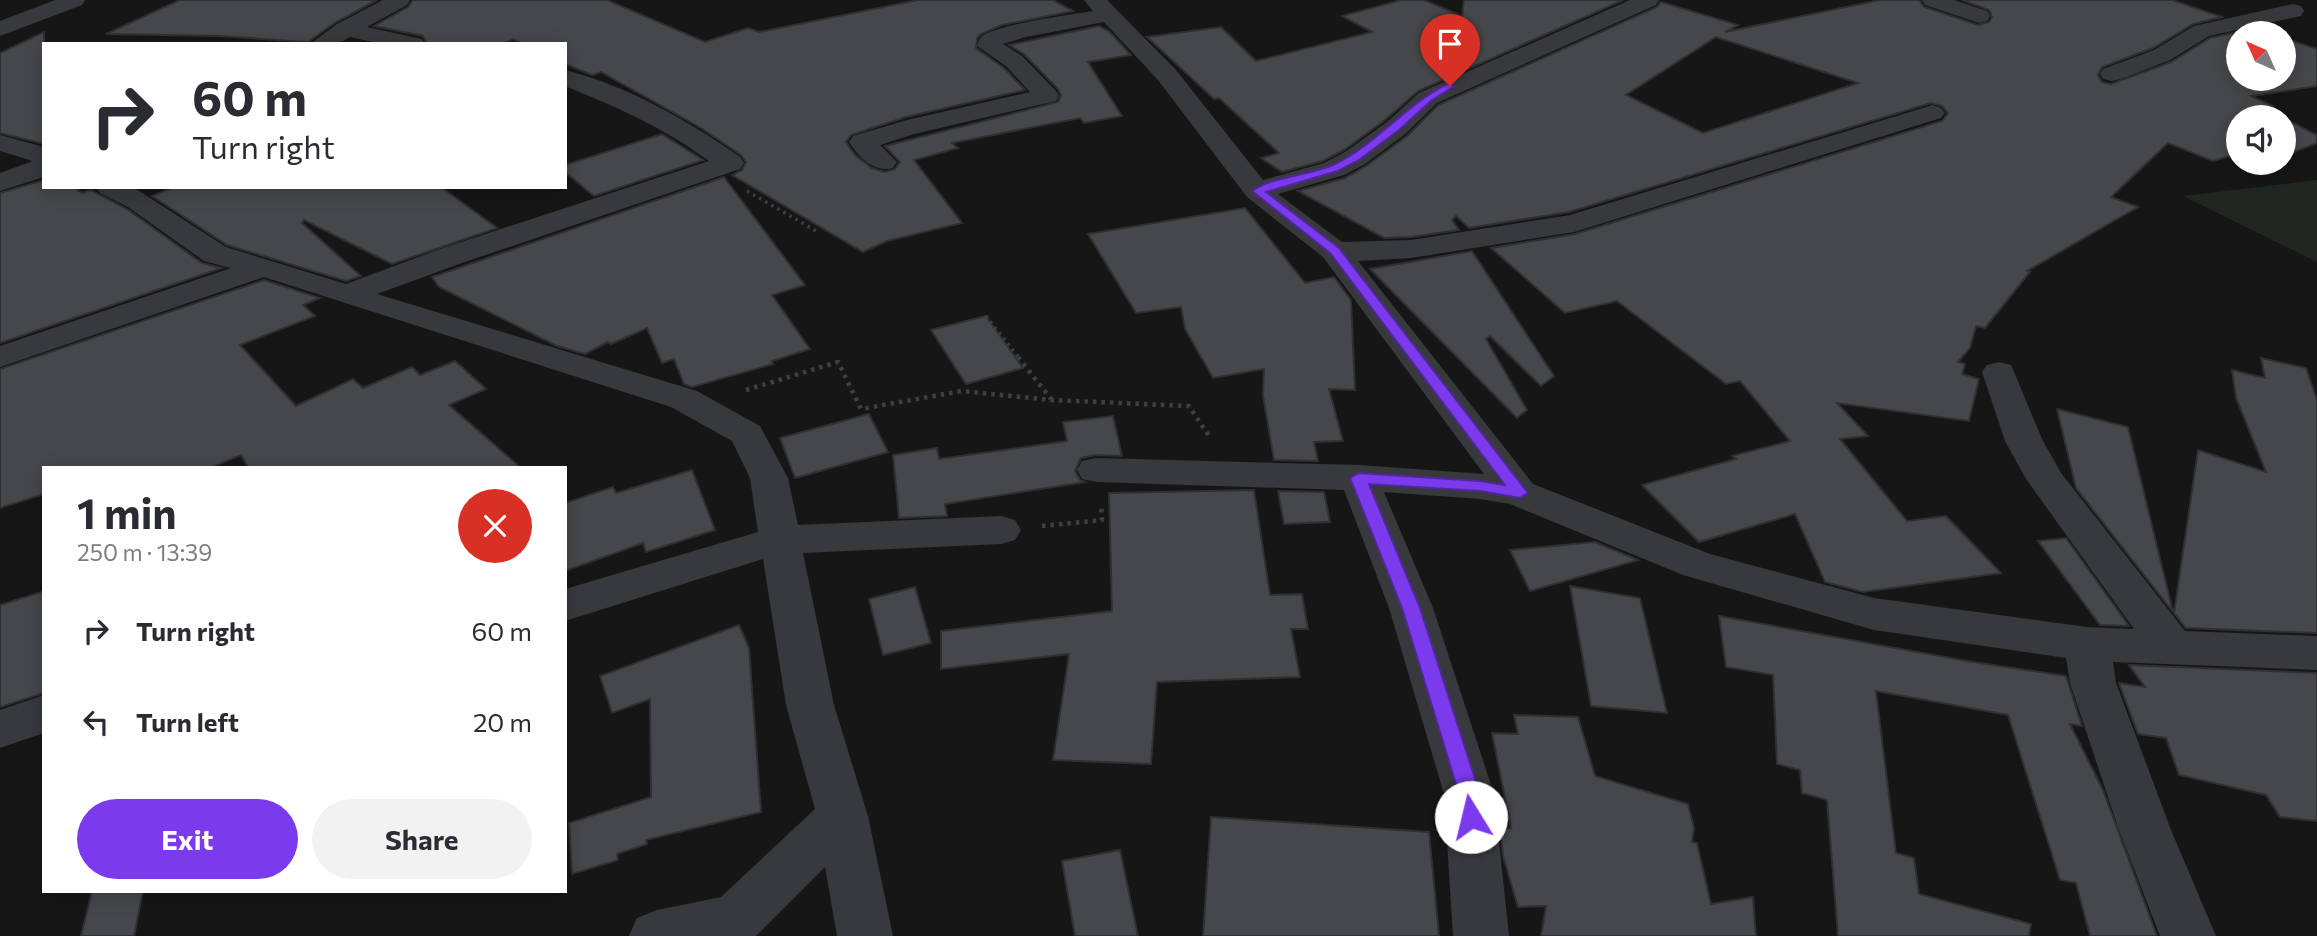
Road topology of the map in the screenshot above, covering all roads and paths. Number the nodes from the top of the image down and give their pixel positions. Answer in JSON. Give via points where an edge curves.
{"nodes":[{"id":1,"x":74,"y":0,"type":"edge"},
{"id":2,"x":399,"y":0,"type":"edge"},
{"id":3,"x":1648,"y":0,"type":"edge"},
{"id":4,"x":1933,"y":0,"type":"edge"},
{"id":5,"x":2262,"y":0,"type":"edge"},
{"id":6,"x":1103,"y":7,"type":"edge"},
{"id":7,"x":2293,"y":11,"type":"junction"},
{"id":8,"x":1979,"y":16,"type":"dead end"},
{"id":9,"x":2317,"y":19,"type":"edge"},
{"id":10,"x":0,"y":29,"type":"edge"},
{"id":11,"x":345,"y":29,"type":"junction"},
{"id":12,"x":324,"y":42,"type":"edge"},
{"id":13,"x":405,"y":42,"type":"edge"},
{"id":14,"x":2112,"y":74,"type":"dead end"},
{"id":15,"x":567,"y":78,"type":"edge"},
{"id":16,"x":1932,"y":113,"type":"dead end"},
{"id":17,"x":0,"y":143,"type":"edge"},
{"id":18,"x":42,"y":155,"type":"edge"},
{"id":19,"x":883,"y":162,"type":"dead end"},
{"id":20,"x":42,"y":168,"type":"edge"},
{"id":21,"x":710,"y":169,"type":"junction"},
{"id":22,"x":0,"y":183,"type":"edge"},
{"id":23,"x":114,"y":189,"type":"edge"},
{"id":24,"x":1257,"y":191,"type":"junction"},
{"id":25,"x":818,"y":232,"type":"dead end"},
{"id":26,"x":1334,"y":251,"type":"junction"},
{"id":27,"x":264,"y":267,"type":"junction"},
{"id":28,"x":346,"y":295,"type":"junction"},
{"id":29,"x":986,"y":316,"type":"dead end"},
{"id":30,"x":0,"y":357,"type":"edge"},
{"id":31,"x":2000,"y":372,"type":"dead end"},
{"id":32,"x":1051,"y":400,"type":"junction"},
{"id":33,"x":696,"y":405,"type":"junction"},
{"id":34,"x":1219,"y":439,"type":"dead end"},
{"id":35,"x":1096,"y":470,"type":"joint"},
{"id":36,"x":1359,"y":478,"type":"junction"},
{"id":37,"x":1520,"y":493,"type":"junction"},
{"id":38,"x":1001,"y":530,"type":"joint"},
{"id":39,"x":778,"y":540,"type":"junction"},
{"id":40,"x":567,"y":603,"type":"edge"},
{"id":41,"x":2087,"y":644,"type":"junction"},
{"id":42,"x":2172,"y":647,"type":"junction"},
{"id":43,"x":2317,"y":653,"type":"edge"},
{"id":44,"x":42,"y":715,"type":"edge"},
{"id":45,"x":0,"y":729,"type":"edge"},
{"id":46,"x":842,"y":816,"type":"junction"},
{"id":47,"x":657,"y":936,"type":"edge"},
{"id":48,"x":865,"y":936,"type":"edge"},
{"id":49,"x":1481,"y":936,"type":"edge"},
{"id":50,"x":2188,"y":936,"type":"edge"}],
"edges":[{"from":1,"to":10,"type":"street"},
{"from":2,"to":11,"type":"street"},
{"from":3,"to":24,"type":"street","via":[[1428,98],[1395,128],[1334,169]]},
{"from":4,"to":8,"type":"street"},
{"from":5,"to":7,"type":"street"},
{"from":6,"to":19,"type":"street","via":[[990,41],[989,46],[1014,61],[1047,96],[862,142]]},
{"from":6,"to":24,"type":"street","via":[[1167,75]]},
{"from":7,"to":9,"type":"street"},
{"from":7,"to":14,"type":"street","via":[[2202,31],[2162,55]]},
{"from":11,"to":12,"type":"street"},
{"from":11,"to":13,"type":"street"},
{"from":15,"to":21,"type":"street","via":[[640,107],[730,163]]},
{"from":16,"to":26,"type":"street","via":[[1574,223],[1411,249]]},
{"from":17,"to":18,"type":"street"},
{"from":20,"to":22,"type":"street"},
{"from":21,"to":25,"type":"path"},
{"from":21,"to":28,"type":"street"},
{"from":23,"to":27,"type":"street","via":[[215,254]]},
{"from":24,"to":26,"type":"street"},
{"from":26,"to":37,"type":"street"},
{"from":27,"to":28,"type":"street"},
{"from":27,"to":30,"type":"street"},
{"from":28,"to":33,"type":"street"},
{"from":29,"to":32,"type":"path"},
{"from":31,"to":42,"type":"street","via":[[2024,441],[2045,479]]},
{"from":32,"to":33,"type":"path","via":[[962,391],[861,409],[838,362]]},
{"from":32,"to":34,"type":"path","via":[[1189,406],[1206,435]]},
{"from":33,"to":39,"type":"street","via":[[747,433],[769,478]]},
{"from":35,"to":36,"type":"street"},
{"from":35,"to":38,"type":"path","via":[[1102,520]]},
{"from":36,"to":37,"type":"street"},
{"from":36,"to":49,"type":"street","via":[[1411,608],[1469,794]]},
{"from":37,"to":41,"type":"street","via":[[1698,565],[1874,614]]},
{"from":38,"to":39,"type":"street"},
{"from":39,"to":40,"type":"street"},
{"from":39,"to":46,"type":"street","via":[[810,705]]},
{"from":41,"to":42,"type":"street"},
{"from":41,"to":50,"type":"street","via":[[2093,683]]},
{"from":42,"to":43,"type":"street"},
{"from":44,"to":45,"type":"street"},
{"from":46,"to":47,"type":"street","via":[[736,919]]},
{"from":46,"to":48,"type":"street"}]}
